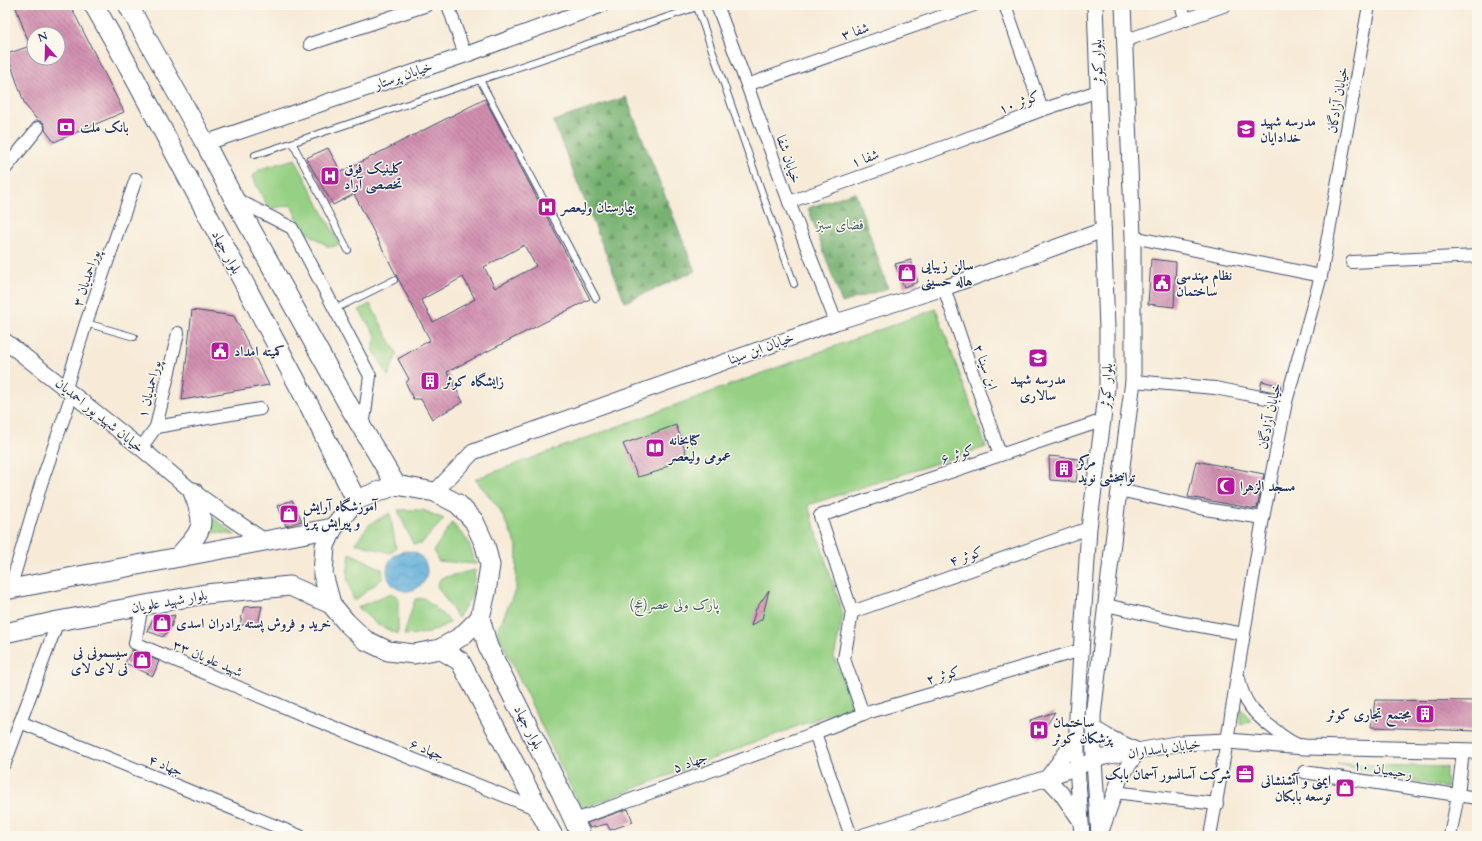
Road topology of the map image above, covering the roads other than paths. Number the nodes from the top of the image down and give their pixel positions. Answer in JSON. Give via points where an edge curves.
{"nodes":[{"id":1,"x":94,"y":5,"type":"edge"},
{"id":2,"x":128,"y":5,"type":"edge"},
{"id":3,"x":427,"y":5,"type":"edge"},
{"id":4,"x":448,"y":5,"type":"edge"},
{"id":5,"x":601,"y":5,"type":"edge"},
{"id":6,"x":717,"y":5,"type":"edge"},
{"id":7,"x":974,"y":5,"type":"edge"},
{"id":8,"x":1005,"y":5,"type":"edge"},
{"id":9,"x":1095,"y":5,"type":"edge"},
{"id":10,"x":1123,"y":5,"type":"edge"},
{"id":11,"x":1181,"y":5,"type":"edge"},
{"id":12,"x":1226,"y":5,"type":"edge"},
{"id":13,"x":1369,"y":5,"type":"edge"},
{"id":14,"x":1186,"y":20,"type":"junction"},
{"id":15,"x":1124,"y":41,"type":"junction"},
{"id":16,"x":310,"y":44,"type":"dead end"},
{"id":17,"x":465,"y":54,"type":"junction"},
{"id":18,"x":157,"y":57,"type":"junction"},
{"id":19,"x":130,"y":69,"type":"junction"},
{"id":20,"x":480,"y":80,"type":"junction"},
{"id":21,"x":747,"y":85,"type":"junction"},
{"id":22,"x":1098,"y":91,"type":"junction"},
{"id":23,"x":1042,"y":110,"type":"junction"},
{"id":24,"x":38,"y":128,"type":"dead end"},
{"id":25,"x":205,"y":143,"type":"junction"},
{"id":26,"x":293,"y":144,"type":"junction"},
{"id":27,"x":952,"y":144,"type":"joint"},
{"id":28,"x":255,"y":156,"type":"dead end"},
{"id":29,"x":5,"y":169,"type":"edge"},
{"id":30,"x":136,"y":179,"type":"dead end"},
{"id":31,"x":233,"y":197,"type":"junction"},
{"id":32,"x":788,"y":202,"type":"junction"},
{"id":33,"x":1103,"y":230,"type":"junction"},
{"id":34,"x":1133,"y":237,"type":"junction"},
{"id":35,"x":348,"y":250,"type":"dead end"},
{"id":36,"x":1477,"y":256,"type":"edge"},
{"id":37,"x":1352,"y":262,"type":"dead end"},
{"id":38,"x":1321,"y":276,"type":"junction"},
{"id":39,"x":394,"y":280,"type":"dead end"},
{"id":40,"x":794,"y":284,"type":"dead end"},
{"id":41,"x":944,"y":288,"type":"junction"},
{"id":42,"x":596,"y":298,"type":"dead end"},
{"id":43,"x":335,"y":309,"type":"junction"},
{"id":44,"x":836,"y":322,"type":"junction"},
{"id":45,"x":86,"y":323,"type":"junction"},
{"id":46,"x":178,"y":333,"type":"dead end"},
{"id":47,"x":134,"y":337,"type":"dead end"},
{"id":48,"x":5,"y":341,"type":"edge"},
{"id":49,"x":1133,"y":381,"type":"junction"},
{"id":50,"x":69,"y":391,"type":"junction"},
{"id":51,"x":1286,"y":402,"type":"junction"},
{"id":52,"x":260,"y":409,"type":"dead end"},
{"id":53,"x":1104,"y":420,"type":"junction"},
{"id":54,"x":156,"y":427,"type":"junction"},
{"id":55,"x":363,"y":428,"type":"junction"},
{"id":56,"x":141,"y":448,"type":"junction"},
{"id":57,"x":1000,"y":455,"type":"junction"},
{"id":58,"x":396,"y":485,"type":"junction"},
{"id":59,"x":1119,"y":490,"type":"junction"},
{"id":60,"x":193,"y":492,"type":"junction"},
{"id":61,"x":435,"y":492,"type":"junction"},
{"id":62,"x":356,"y":500,"type":"junction"},
{"id":63,"x":1263,"y":518,"type":"junction"},
{"id":64,"x":333,"y":528,"type":"junction"},
{"id":65,"x":1089,"y":528,"type":"junction"},
{"id":66,"x":264,"y":541,"type":"junction"},
{"id":67,"x":179,"y":556,"type":"junction"},
{"id":68,"x":7,"y":589,"type":"edge"},
{"id":69,"x":331,"y":604,"type":"junction"},
{"id":70,"x":1106,"y":605,"type":"junction"},
{"id":71,"x":142,"y":606,"type":"junction"},
{"id":72,"x":852,"y":612,"type":"junction"},
{"id":73,"x":480,"y":618,"type":"junction"},
{"id":74,"x":58,"y":621,"type":"junction"},
{"id":75,"x":5,"y":633,"type":"edge"},
{"id":76,"x":1244,"y":634,"type":"junction"},
{"id":77,"x":440,"y":649,"type":"junction"},
{"id":78,"x":1081,"y":650,"type":"junction"},
{"id":79,"x":1238,"y":670,"type":"junction"},
{"id":80,"x":863,"y":714,"type":"junction"},
{"id":81,"x":303,"y":715,"type":"joint"},
{"id":82,"x":1077,"y":716,"type":"junction"},
{"id":83,"x":20,"y":722,"type":"junction"},
{"id":84,"x":1093,"y":722,"type":"junction"},
{"id":85,"x":815,"y":733,"type":"junction"},
{"id":86,"x":1077,"y":738,"type":"junction"},
{"id":87,"x":1227,"y":741,"type":"junction"},
{"id":88,"x":1305,"y":747,"type":"junction"},
{"id":89,"x":1138,"y":751,"type":"junction"},
{"id":90,"x":1470,"y":751,"type":"edge"},
{"id":91,"x":1094,"y":761,"type":"junction"},
{"id":92,"x":5,"y":763,"type":"edge"},
{"id":93,"x":1077,"y":766,"type":"junction"},
{"id":94,"x":1304,"y":772,"type":"dead end"},
{"id":95,"x":1046,"y":778,"type":"junction"},
{"id":96,"x":1114,"y":792,"type":"junction"},
{"id":97,"x":1458,"y":795,"type":"junction"},
{"id":98,"x":1477,"y":798,"type":"edge"},
{"id":99,"x":1217,"y":804,"type":"junction"},
{"id":100,"x":541,"y":810,"type":"junction"},
{"id":101,"x":578,"y":828,"type":"edge"},
{"id":102,"x":1082,"y":829,"type":"edge"},
{"id":103,"x":300,"y":836,"type":"edge"},
{"id":104,"x":553,"y":836,"type":"edge"},
{"id":105,"x":851,"y":836,"type":"edge"},
{"id":106,"x":864,"y":836,"type":"edge"},
{"id":107,"x":1099,"y":836,"type":"edge"},
{"id":108,"x":1210,"y":836,"type":"edge"},
{"id":109,"x":1450,"y":836,"type":"edge"}],
"edges":[{"from":1,"to":19,"type":"main road","name":"بلوار جهاد"},
{"from":2,"to":18,"type":"main road"},
{"from":3,"to":16,"type":"street"},
{"from":4,"to":17,"type":"street"},
{"from":5,"to":17,"type":"street","name":"خیابان پرستار"},
{"from":6,"to":21,"type":"street","name":"خیابان شفا"},
{"from":7,"to":21,"type":"street","name":"شفا ۳"},
{"from":8,"to":23,"type":"street"},
{"from":9,"to":22,"type":"street","name":"بلوار کوثر"},
{"from":10,"to":15,"type":"street","name":"بلوار کوثر"},
{"from":11,"to":14,"type":"street"},
{"from":12,"to":14,"type":"street"},
{"from":13,"to":38,"type":"street","name":"خیابان آزادگان"},
{"from":14,"to":15,"type":"street"},
{"from":15,"to":34,"type":"street","name":"بلوار کوثر"},
{"from":17,"to":25,"type":"street","name":"خیابان پرستار"},
{"from":18,"to":19,"type":"main road"},
{"from":18,"to":25,"type":"main road"},
{"from":19,"to":62,"type":"main road","name":"بلوار جهاد","via":[[310,407]]},
{"from":20,"to":26,"type":"lane"},
{"from":20,"to":40,"type":"lane","via":[[697,7]]},
{"from":20,"to":42,"type":"lane"},
{"from":21,"to":32,"type":"street","name":"خیابان شفا"},
{"from":22,"to":23,"type":"street","name":"کوثر ۱۰"},
{"from":22,"to":33,"type":"street","name":"بلوار کوثر"},
{"from":23,"to":27,"type":"street","name":"کوثر ۱۰"},
{"from":24,"to":29,"type":"street"},
{"from":25,"to":31,"type":"main road"},
{"from":26,"to":28,"type":"lane"},
{"from":26,"to":35,"type":"lane"},
{"from":27,"to":32,"type":"street","name":"شفا ۱"},
{"from":30,"to":45,"type":"street","name":"پوراحمدیان ۳"},
{"from":31,"to":43,"type":"street","via":[[292,228]]},
{"from":31,"to":55,"type":"main road"},
{"from":32,"to":44,"type":"street","name":"خیابان شفا"},
{"from":33,"to":41,"type":"street","name":"خیابان ابن سینا"},
{"from":33,"to":53,"type":"street","name":"بلوار کوثر","via":[[1107,329]]},
{"from":34,"to":38,"type":"street"},
{"from":34,"to":49,"type":"street","name":"بلوار کوثر"},
{"from":36,"to":37,"type":"street"},
{"from":38,"to":51,"type":"street","name":"خیابان آزادگان"},
{"from":39,"to":43,"type":"lane"},
{"from":41,"to":44,"type":"street","name":"خیابان ابن سینا"},
{"from":41,"to":57,"type":"street","name":"ابن سینا ۲"},
{"from":43,"to":55,"type":"street","via":[[370,376]]},
{"from":44,"to":61,"type":"street","name":"خیابان ابن سینا","via":[[473,452]]},
{"from":45,"to":47,"type":"lane"},
{"from":45,"to":50,"type":"street","name":"پوراحمدیان ۳"},
{"from":46,"to":54,"type":"street","name":"پوراحمدیان ۱"},
{"from":48,"to":50,"type":"street","name":"خیابان شهید پور احمدیان"},
{"from":49,"to":51,"type":"street","via":[[1215,388]]},
{"from":49,"to":59,"type":"street","name":"بلوار کوثر"},
{"from":50,"to":56,"type":"street","name":"خیابان شهید پور احمدیان"},
{"from":50,"to":68,"type":"street","name":"پوراحمدیان ۳"},
{"from":51,"to":63,"type":"street","name":"خیابان آزادگان"},
{"from":52,"to":54,"type":"street"},
{"from":53,"to":57,"type":"street","name":"کوثر ۶"},
{"from":53,"to":65,"type":"street","name":"بلوار کوثر"},
{"from":54,"to":56,"type":"street","name":"پوراحمدیان ۱"},
{"from":55,"to":58,"type":"main road"},
{"from":56,"to":60,"type":"street","name":"خیابان شهید پور احمدیان"},
{"from":57,"to":72,"type":"street","name":"کوثر ۶","via":[[820,516]]},
{"from":58,"to":61,"type":"main road"},
{"from":58,"to":62,"type":"main road"},
{"from":59,"to":63,"type":"street","via":[[1205,509]]},
{"from":59,"to":70,"type":"street","name":"بلوار کوثر"},
{"from":60,"to":66,"type":"street","name":"خیابان شهید پور احمدیان"},
{"from":60,"to":67,"type":"main road","via":[[202,520],[197,536]]},
{"from":61,"to":73,"type":"main road","via":[[458,504],[474,521],[485,545],[490,565]]},
{"from":62,"to":64,"type":"main road"},
{"from":63,"to":76,"type":"street","name":"خیابان آزادگان"},
{"from":64,"to":66,"type":"main road"},
{"from":64,"to":69,"type":"main road","via":[[325,546],[323,574]]},
{"from":65,"to":72,"type":"street","name":"کوثر ۴"},
{"from":65,"to":78,"type":"street","name":"بلوار کوثر"},
{"from":66,"to":67,"type":"main road"},
{"from":67,"to":68,"type":"main road"},
{"from":69,"to":71,"type":"main road","name":"بلوار شهید علویان","via":[[290,586],[205,594]]},
{"from":69,"to":77,"type":"main road","via":[[365,640],[388,651],[414,654]]},
{"from":70,"to":76,"type":"street"},
{"from":70,"to":84,"type":"street","name":"بلوار کوثر"},
{"from":71,"to":74,"type":"main road","name":"بلوار شهید علویان"},
{"from":71,"to":81,"type":"street","name":"شهید علویان ۳۳","via":[[136,643]]},
{"from":72,"to":80,"type":"street","via":[[844,659]]},
{"from":73,"to":77,"type":"main road","via":[[462,636]]},
{"from":73,"to":101,"type":"main road","name":"بلوار جهاد","via":[[488,647]]},
{"from":74,"to":75,"type":"main road","name":"بلوار شهید علویان"},
{"from":74,"to":83,"type":"street"},
{"from":76,"to":79,"type":"street","name":"خیابان آزادگان"},
{"from":77,"to":100,"type":"main road","name":"بلوار جهاد","via":[[460,661]]},
{"from":78,"to":80,"type":"street","name":"کوثر ۲"},
{"from":78,"to":82,"type":"street","name":"بلوار کوثر"},
{"from":79,"to":87,"type":"street","name":"خیابان آزادگان"},
{"from":79,"to":88,"type":"street","via":[[1241,690],[1256,715],[1289,741]]},
{"from":80,"to":85,"type":"street","name":"کوثر ۲"},
{"from":81,"to":100,"type":"street","name":"جهاد ۶"},
{"from":82,"to":84,"type":"street"},
{"from":82,"to":86,"type":"street","name":"بلوار کوثر"},
{"from":83,"to":92,"type":"street"},
{"from":83,"to":103,"type":"street","name":"جهاد ۴"},
{"from":84,"to":89,"type":"street","via":[[1108,738]]},
{"from":84,"to":91,"type":"street","name":"بلوار کوثر"},
{"from":85,"to":101,"type":"street","name":"جهاد ۵"},
{"from":85,"to":105,"type":"street"},
{"from":86,"to":93,"type":"street","name":"بلوار کوثر"},
{"from":86,"to":95,"type":"street"},
{"from":87,"to":88,"type":"street","name":"خیابان پاسداران"},
{"from":87,"to":89,"type":"street","name":"خیابان پاسداران","via":[[1181,743]]},
{"from":87,"to":99,"type":"street","name":"خیابان آزادگان"},
{"from":88,"to":90,"type":"street","name":"خیابان پاسداران"},
{"from":89,"to":91,"type":"street","name":"خیابان پاسداران"},
{"from":89,"to":96,"type":"street"},
{"from":90,"to":97,"type":"street"},
{"from":91,"to":93,"type":"street","name":"خیابان پاسداران"},
{"from":91,"to":107,"type":"street","name":"بلوار کوثر"},
{"from":93,"to":95,"type":"street","name":"خیابان پاسداران"},
{"from":93,"to":102,"type":"street","name":"بلوار کوثر"},
{"from":94,"to":97,"type":"street","name":"رحیمیان ۱۰"},
{"from":95,"to":102,"type":"street","via":[[1061,793]]},
{"from":95,"to":106,"type":"street","name":"خیابان پاسداران"},
{"from":96,"to":99,"type":"street"},
{"from":96,"to":107,"type":"street"},
{"from":97,"to":98,"type":"street","name":"رحیمیان ۱۰"},
{"from":97,"to":109,"type":"street"},
{"from":99,"to":108,"type":"street","name":"خیابان آزادگان"},
{"from":100,"to":104,"type":"main road","name":"بلوار جهاد"}]}
